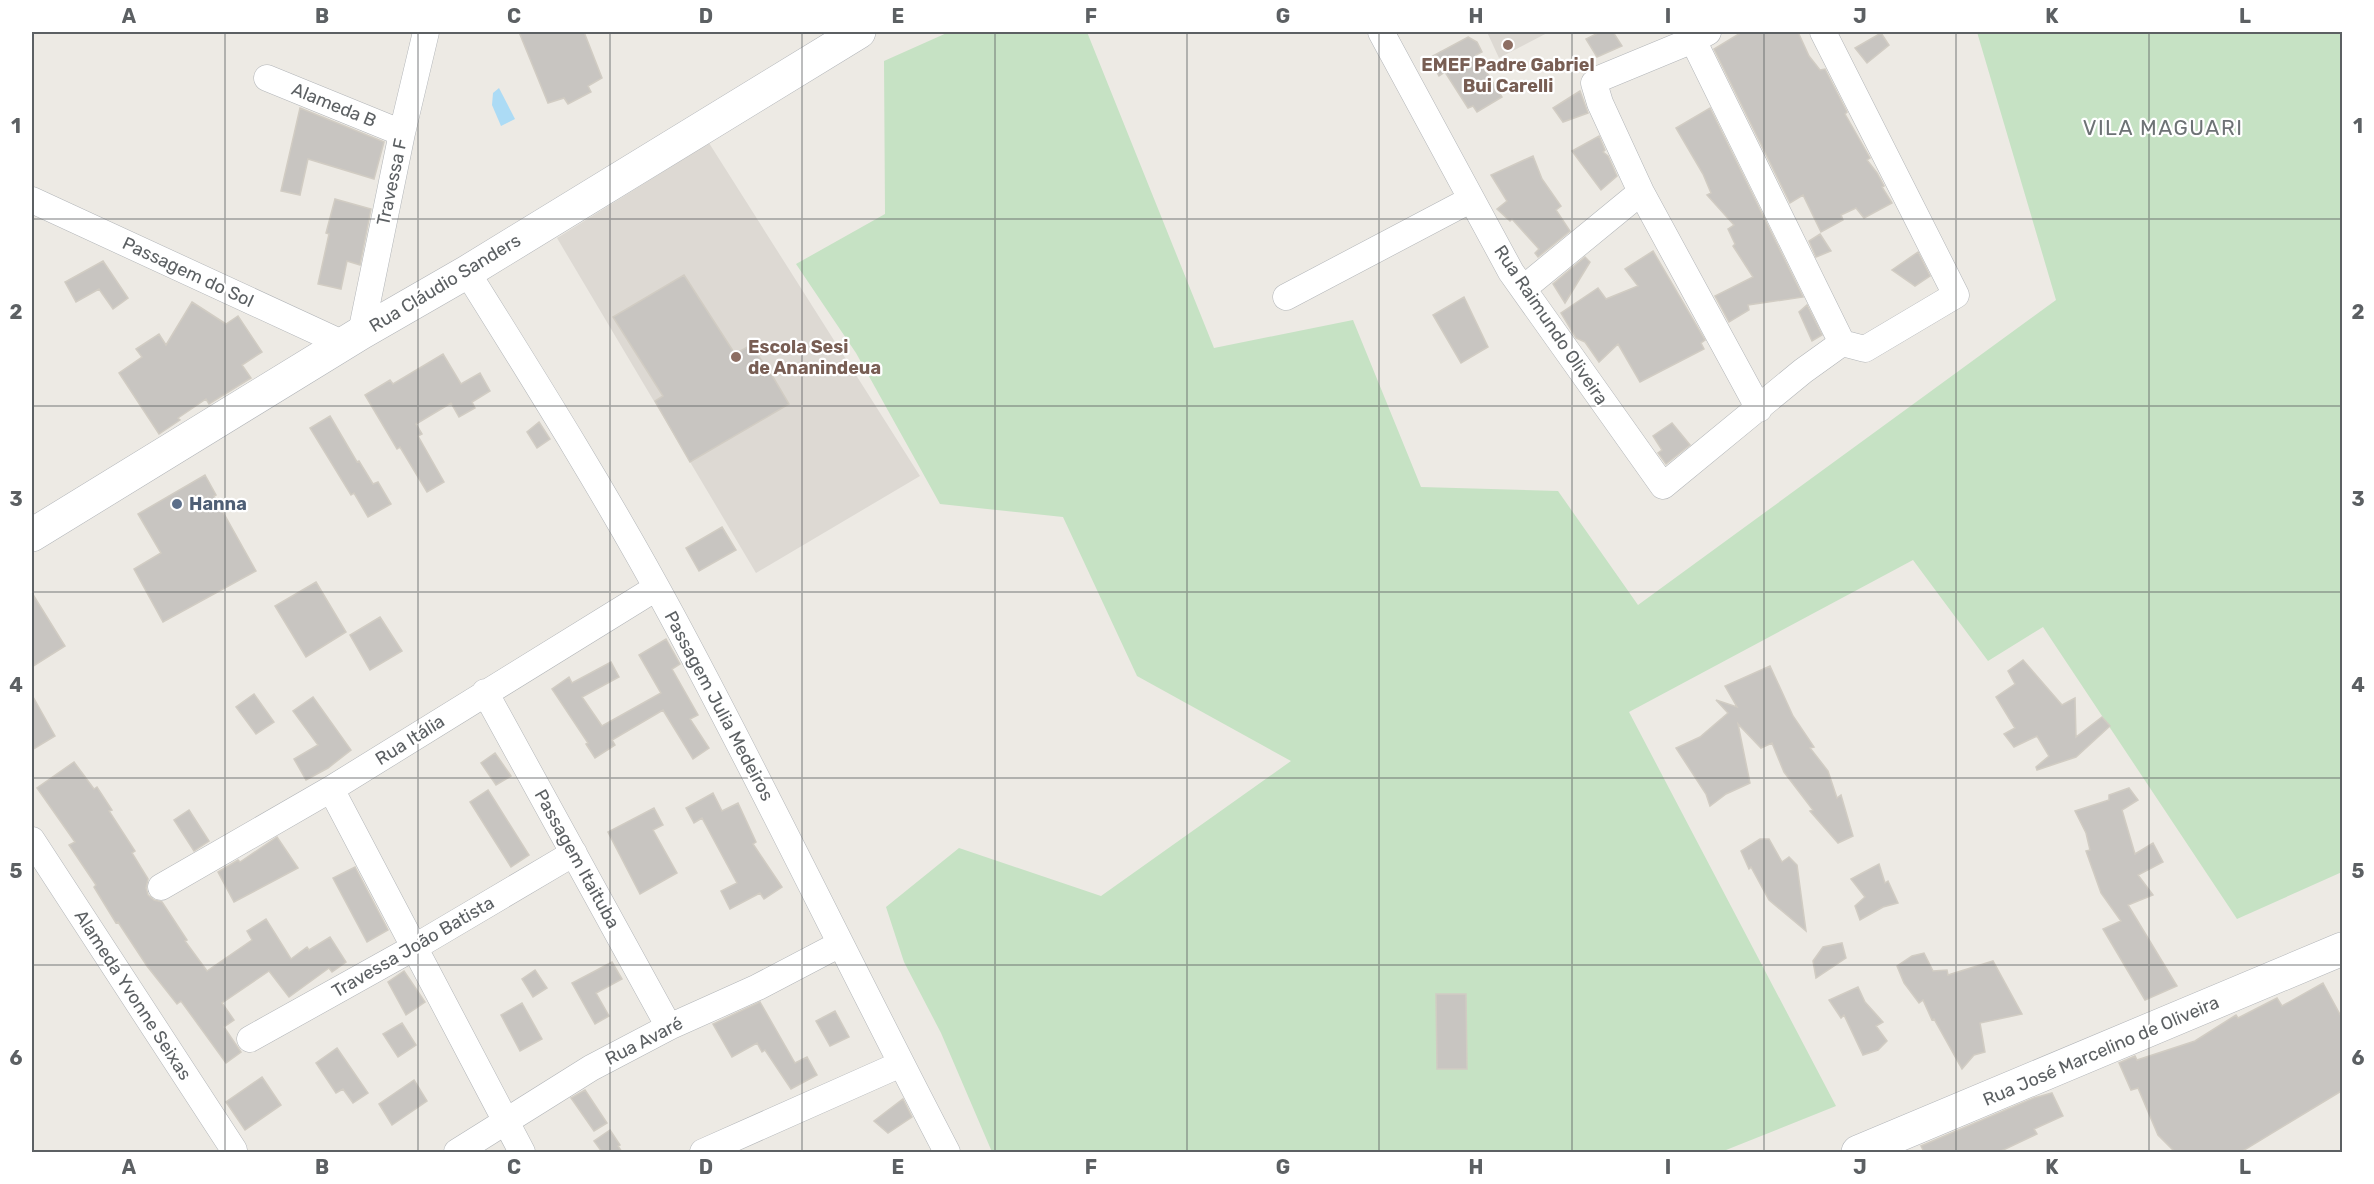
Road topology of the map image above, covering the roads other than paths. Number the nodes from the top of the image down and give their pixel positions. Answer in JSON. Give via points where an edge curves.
{"nodes":[{"id":1,"x":426,"y":32,"type":"edge"},
{"id":2,"x":859,"y":32,"type":"edge"},
{"id":3,"x":1381,"y":32,"type":"edge"},
{"id":4,"x":1823,"y":32,"type":"edge"},
{"id":5,"x":1700,"y":36,"type":"edge"},
{"id":6,"x":267,"y":78,"type":"dead end"},
{"id":7,"x":402,"y":133,"type":"junction"},
{"id":8,"x":1641,"y":192,"type":"junction"},
{"id":9,"x":32,"y":200,"type":"edge"},
{"id":10,"x":1470,"y":200,"type":"junction"},
{"id":11,"x":467,"y":272,"type":"junction"},
{"id":12,"x":1524,"y":288,"type":"junction"},
{"id":13,"x":1286,"y":297,"type":"dead end"},
{"id":14,"x":352,"y":338,"type":"junction"},
{"id":15,"x":1842,"y":343,"type":"junction"},
{"id":16,"x":1760,"y":408,"type":"junction"},
{"id":17,"x":32,"y":535,"type":"edge"},
{"id":18,"x":656,"y":588,"type":"junction"},
{"id":19,"x":485,"y":692,"type":"junction"},
{"id":20,"x":331,"y":789,"type":"junction"},
{"id":21,"x":32,"y":840,"type":"edge"},
{"id":22,"x":574,"y":853,"type":"junction"},
{"id":23,"x":160,"y":887,"type":"dead end"},
{"id":24,"x":840,"y":944,"type":"junction"},
{"id":25,"x":415,"y":947,"type":"junction"},
{"id":26,"x":2343,"y":949,"type":"edge"},
{"id":27,"x":669,"y":1027,"type":"junction"},
{"id":28,"x":250,"y":1039,"type":"dead end"},
{"id":29,"x":901,"y":1064,"type":"junction"},
{"id":30,"x":504,"y":1121,"type":"junction"},
{"id":31,"x":234,"y":1150,"type":"dead end"},
{"id":32,"x":457,"y":1152,"type":"edge"},
{"id":33,"x":522,"y":1152,"type":"edge"},
{"id":34,"x":703,"y":1152,"type":"edge"},
{"id":35,"x":947,"y":1152,"type":"edge"},
{"id":36,"x":1858,"y":1152,"type":"edge"}],
"edges":[{"from":1,"to":7,"type":"street","name":"Travessa F"},
{"from":2,"to":11,"type":"main road","name":"Rua Cláudio Sanders"},
{"from":3,"to":10,"type":"street","name":"Rua Raimundo Oliveira"},
{"from":4,"to":15,"type":"street","via":[[1956,295],[1865,349]]},
{"from":5,"to":8,"type":"street","via":[[1594,83]]},
{"from":5,"to":15,"type":"street"},
{"from":6,"to":7,"type":"street","name":"Alameda B"},
{"from":7,"to":14,"type":"street","name":"Travessa F"},
{"from":8,"to":12,"type":"street"},
{"from":8,"to":16,"type":"street"},
{"from":9,"to":14,"type":"street","name":"Passagem do Sol"},
{"from":10,"to":12,"type":"street","name":"Rua Raimundo Oliveira"},
{"from":10,"to":13,"type":"street"},
{"from":11,"to":14,"type":"main road","name":"Rua Cláudio Sanders"},
{"from":11,"to":18,"type":"street","name":"Passagem Julia Medeiros"},
{"from":12,"to":16,"type":"street","name":"Rua Raimundo Oliveira","via":[[1663,486]]},
{"from":14,"to":17,"type":"main road","name":"Rua Cláudio Sanders"},
{"from":15,"to":16,"type":"street"},
{"from":18,"to":19,"type":"street","name":"Rua Itália"},
{"from":18,"to":24,"type":"street","name":"Passagem Julia Medeiros"},
{"from":19,"to":20,"type":"street","name":"Rua Itália"},
{"from":19,"to":22,"type":"street","name":"Passagem Itaituba"},
{"from":20,"to":23,"type":"street","name":"Rua Itália"},
{"from":20,"to":25,"type":"street"},
{"from":21,"to":31,"type":"street","name":"Alameda Yvonne Seixas"},
{"from":22,"to":25,"type":"street","name":"Travessa João Batista"},
{"from":22,"to":27,"type":"street","name":"Passagem Itaituba"},
{"from":24,"to":27,"type":"street","name":"Rua Avaré"},
{"from":24,"to":29,"type":"street","name":"Passagem Julia Medeiros"},
{"from":25,"to":28,"type":"street","name":"Travessa João Batista"},
{"from":25,"to":30,"type":"street"},
{"from":26,"to":36,"type":"main road","name":"Rua José Marcelino de Oliveira"},
{"from":27,"to":30,"type":"street","name":"Rua Avaré"},
{"from":29,"to":34,"type":"street"},
{"from":29,"to":35,"type":"street","name":"Passagem Julia Medeiros"},
{"from":30,"to":32,"type":"street","name":"Rua Avaré"},
{"from":30,"to":33,"type":"street"}]}
